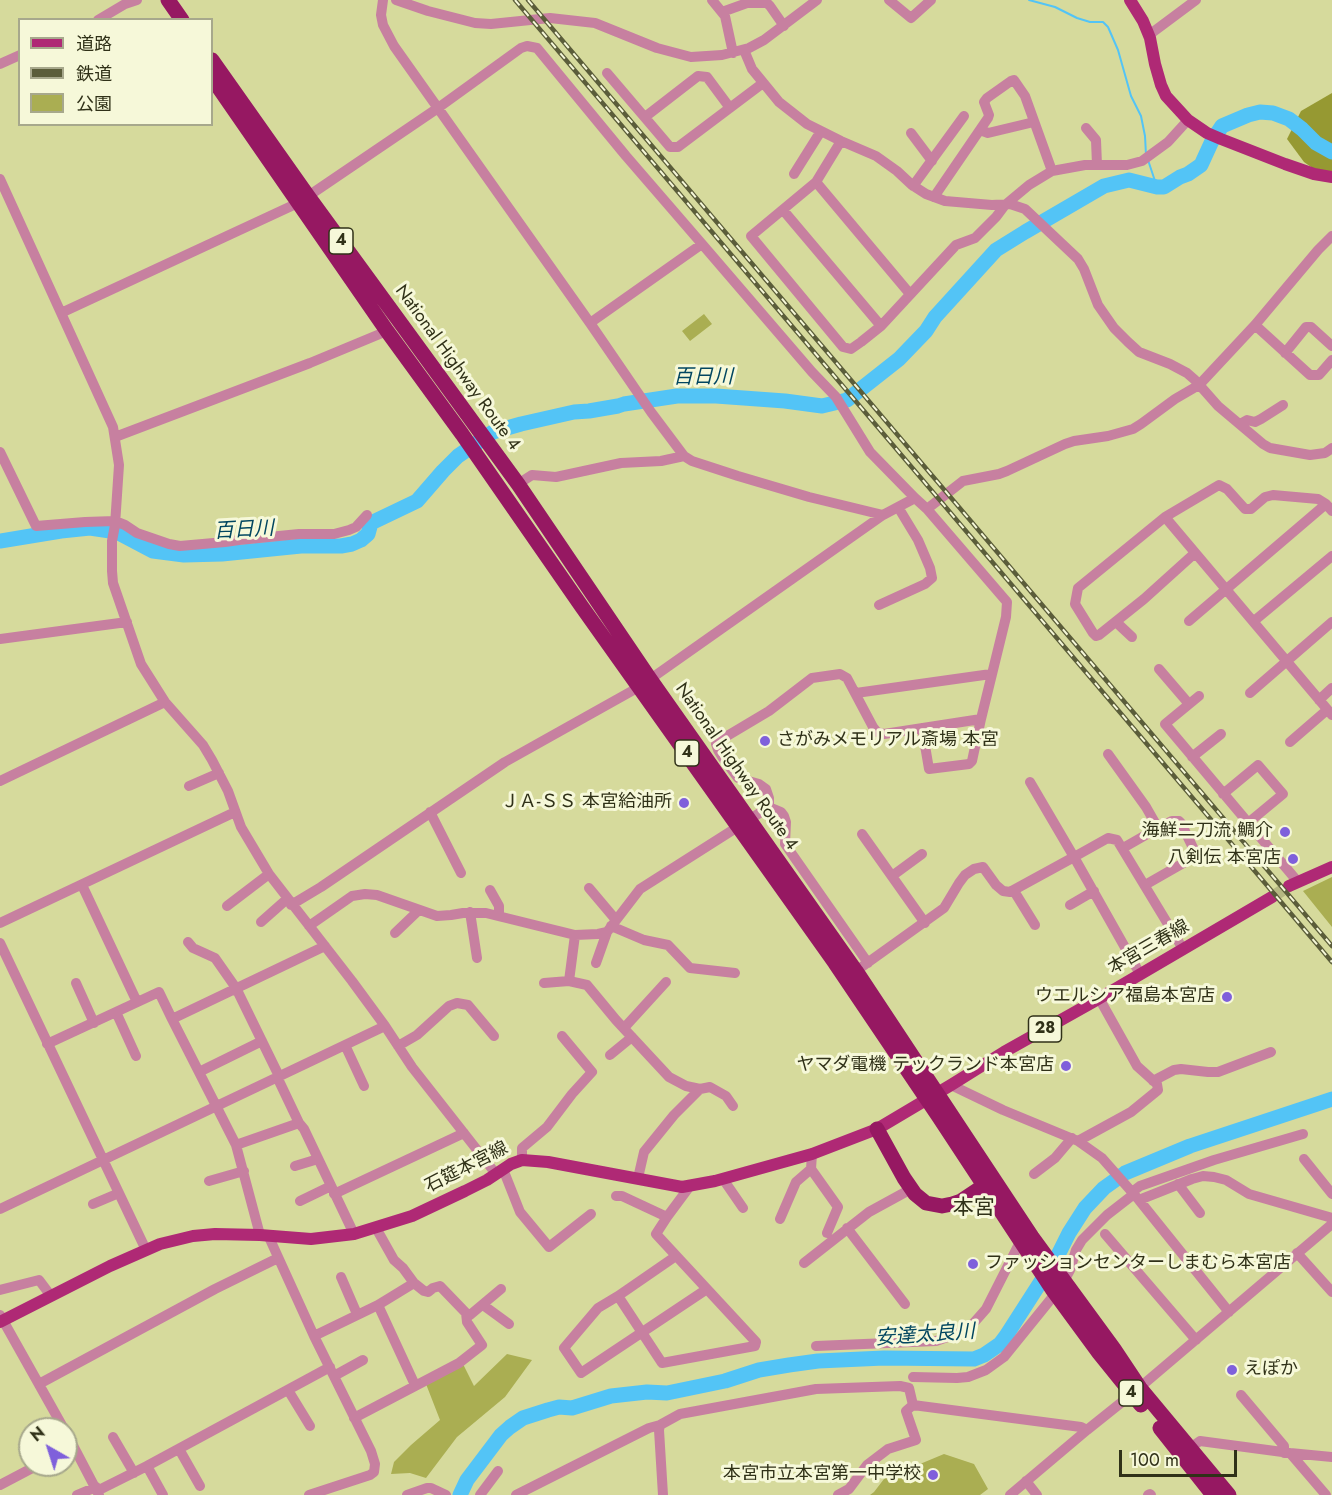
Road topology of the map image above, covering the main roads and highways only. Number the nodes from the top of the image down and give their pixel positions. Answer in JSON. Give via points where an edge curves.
{"nodes":[{"id":1,"x":158,"y":0,"type":"edge"},
{"id":2,"x":168,"y":0,"type":"edge"},
{"id":3,"x":1130,"y":0,"type":"edge"},
{"id":4,"x":171,"y":18,"type":"edge"},
{"id":5,"x":181,"y":18,"type":"edge"},
{"id":6,"x":213,"y":62,"type":"edge"},
{"id":7,"x":213,"y":79,"type":"edge"},
{"id":8,"x":1332,"y":177,"type":"edge"},
{"id":9,"x":303,"y":200,"type":"junction"},
{"id":10,"x":645,"y":683,"type":"junction"},
{"id":11,"x":744,"y":822,"type":"junction"},
{"id":12,"x":1332,"y":867,"type":"edge"},
{"id":13,"x":1293,"y":884,"type":"tunnel mouth"},
{"id":14,"x":1272,"y":897,"type":"tunnel mouth"},
{"id":15,"x":901,"y":1050,"type":"junction"},
{"id":16,"x":951,"y":1085,"type":"joint"},
{"id":17,"x":877,"y":1129,"type":"junction"},
{"id":18,"x":989,"y":1183,"type":"junction"},
{"id":19,"x":1,"y":1319,"type":"edge"},
{"id":20,"x":1136,"y":1391,"type":"junction"},
{"id":21,"x":1214,"y":1495,"type":"edge"},
{"id":22,"x":1229,"y":1495,"type":"edge"}],
"edges":[{"from":1,"to":4,"type":"highway"},
{"from":2,"to":5,"type":"highway"},
{"from":3,"to":8,"type":"main road","via":[[1149,35],[1166,96],[1188,120],[1207,133],[1285,165]]},
{"from":6,"to":9,"type":"highway","name":"National Highway Route 4","number":"4"},
{"from":7,"to":9,"type":"highway","name":"National Highway Route 4","number":"4"},
{"from":9,"to":10,"type":"highway","name":"National Highway Route 4","number":"4","via":[[387,331]]},
{"from":9,"to":10,"type":"highway","name":"National Highway Route 4","number":"4","via":[[518,484]]},
{"from":10,"to":11,"type":"highway","name":"National Highway Route 4","number":"4"},
{"from":11,"to":15,"type":"highway","name":"National Highway Route 4","number":"4","via":[[836,963]]},
{"from":11,"to":15,"type":"highway","name":"National Highway Route 4","number":"4","via":[[862,967]]},
{"from":12,"to":13,"type":"main road"},
{"from":14,"to":16,"type":"main road","name":"本宮三春線","number":"28"},
{"from":15,"to":18,"type":"highway","name":"National Highway Route 4","number":"4"},
{"from":16,"to":17,"type":"main road","name":"石筵本宮線"},
{"from":17,"to":18,"type":"highway","via":[[911,1189],[926,1203],[942,1206],[961,1201]]},
{"from":17,"to":19,"type":"main road","name":"石筵本宮線","via":[[813,1154],[690,1186],[548,1162],[517,1161],[412,1216],[354,1234],[311,1239],[215,1234],[160,1244]]},
{"from":18,"to":20,"type":"highway","name":"National Highway Route 4","number":"4","via":[[1025,1242],[1114,1349]]},
{"from":20,"to":21,"type":"highway","name":"National Highway Route 4","number":"4"},
{"from":20,"to":22,"type":"highway","name":"National Highway Route 4","number":"4"}]}
